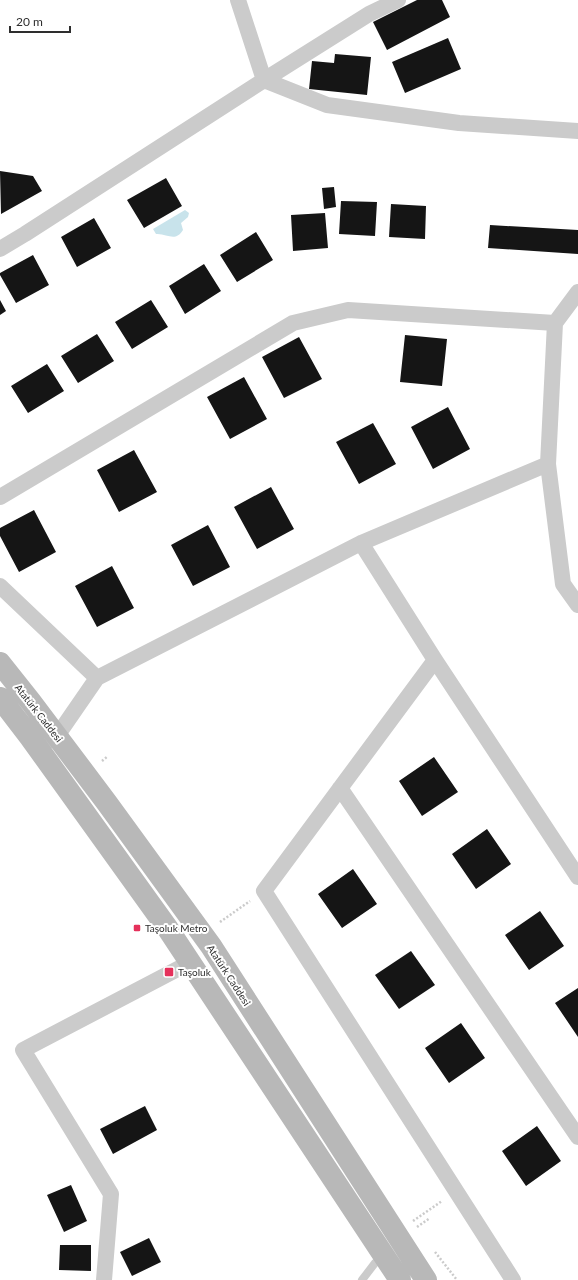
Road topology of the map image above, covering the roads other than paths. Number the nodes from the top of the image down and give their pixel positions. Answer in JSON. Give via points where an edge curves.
{"nodes":[{"id":1,"x":238,"y":0,"type":"edge"},
{"id":2,"x":398,"y":0,"type":"edge"},
{"id":3,"x":264,"y":80,"type":"junction"},
{"id":4,"x":578,"y":131,"type":"edge"},
{"id":5,"x":0,"y":249,"type":"edge"},
{"id":6,"x":578,"y":292,"type":"edge"},
{"id":7,"x":555,"y":323,"type":"junction"},
{"id":8,"x":548,"y":464,"type":"junction"},
{"id":9,"x":0,"y":497,"type":"edge"},
{"id":10,"x":361,"y":543,"type":"junction"},
{"id":11,"x":0,"y":586,"type":"edge"},
{"id":12,"x":578,"y":605,"type":"edge"},
{"id":13,"x":436,"y":660,"type":"junction"},
{"id":14,"x":0,"y":663,"type":"edge"},
{"id":15,"x":97,"y":678,"type":"junction"},
{"id":16,"x":0,"y":698,"type":"edge"},
{"id":17,"x":57,"y":736,"type":"junction"},
{"id":18,"x":38,"y":748,"type":"junction"},
{"id":19,"x":340,"y":788,"type":"junction"},
{"id":20,"x":578,"y":877,"type":"edge"},
{"id":21,"x":190,"y":962,"type":"junction"},
{"id":22,"x":578,"y":1138,"type":"edge"},
{"id":23,"x":384,"y":1257,"type":"junction"},
{"id":24,"x":104,"y":1280,"type":"edge"},
{"id":25,"x":362,"y":1280,"type":"edge"},
{"id":26,"x":400,"y":1280,"type":"edge"},
{"id":27,"x":426,"y":1280,"type":"edge"},
{"id":28,"x":513,"y":1280,"type":"edge"}],
"edges":[{"from":1,"to":3,"type":"street"},
{"from":2,"to":3,"type":"street","via":[[369,14]]},
{"from":3,"to":4,"type":"street","via":[[327,105],[459,123]]},
{"from":3,"to":5,"type":"street"},
{"from":6,"to":7,"type":"street"},
{"from":7,"to":8,"type":"street"},
{"from":7,"to":9,"type":"street","via":[[348,310],[293,323]]},
{"from":8,"to":10,"type":"street"},
{"from":8,"to":12,"type":"street","via":[[563,584]]},
{"from":10,"to":13,"type":"street"},
{"from":10,"to":15,"type":"street"},
{"from":11,"to":15,"type":"street"},
{"from":13,"to":19,"type":"street"},
{"from":13,"to":20,"type":"street"},
{"from":14,"to":17,"type":"main road","name":"Atatürk Caddesi"},
{"from":15,"to":17,"type":"street"},
{"from":16,"to":18,"type":"main road"},
{"from":17,"to":18,"type":"street"},
{"from":17,"to":27,"type":"main road","name":"Atatürk Caddesi","via":[[203,935]]},
{"from":18,"to":21,"type":"main road"},
{"from":19,"to":22,"type":"street"},
{"from":19,"to":28,"type":"street","via":[[264,891]]},
{"from":21,"to":23,"type":"main road"},
{"from":21,"to":24,"type":"street","via":[[23,1050],[111,1194]]},
{"from":23,"to":25,"type":"lane","via":[[375,1263]]},
{"from":23,"to":26,"type":"main road"}]}
